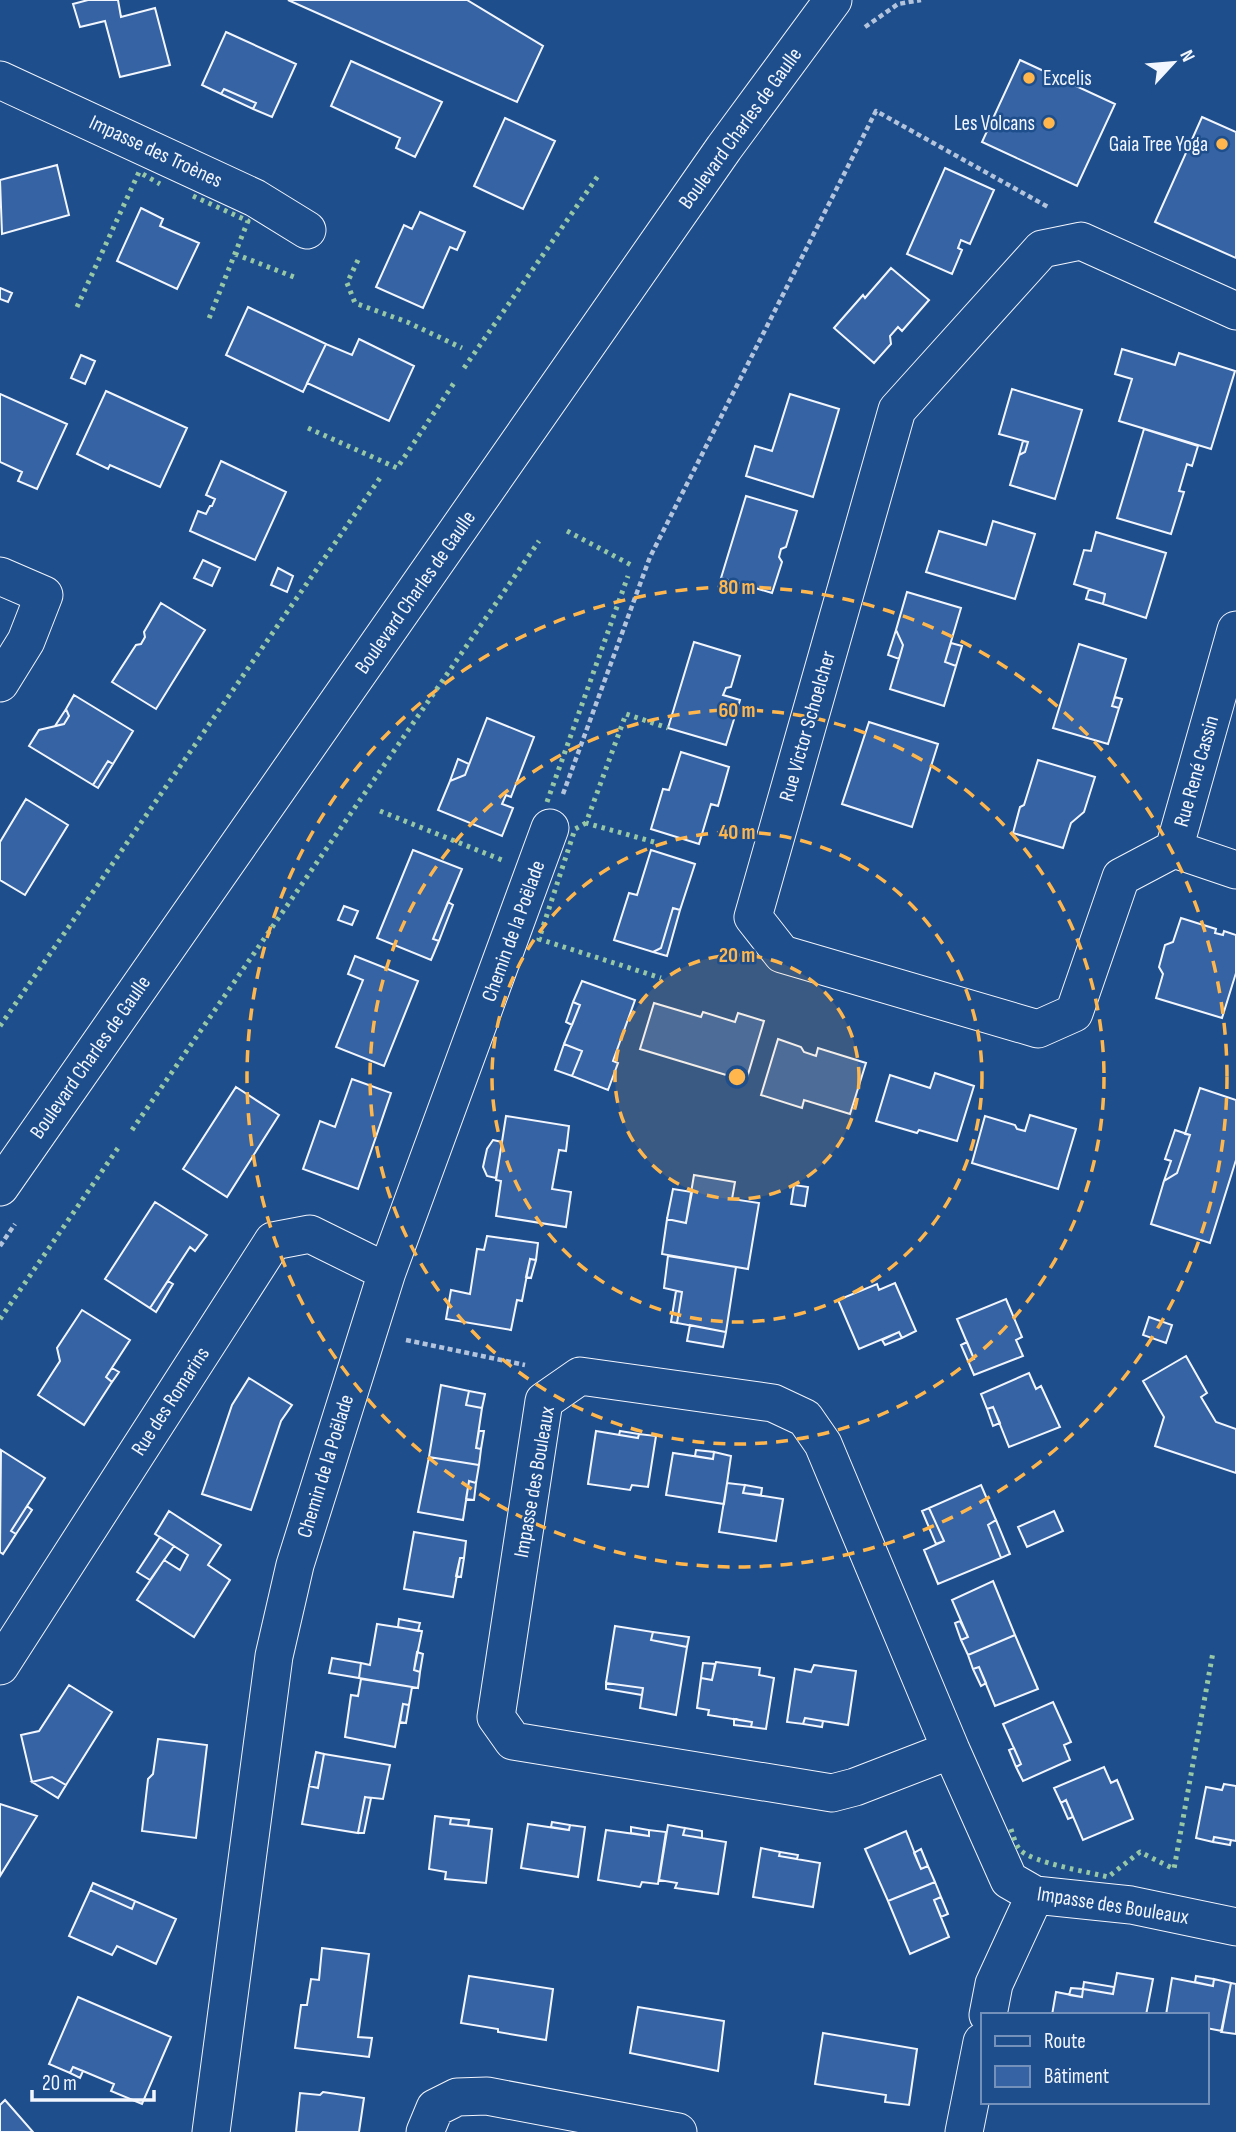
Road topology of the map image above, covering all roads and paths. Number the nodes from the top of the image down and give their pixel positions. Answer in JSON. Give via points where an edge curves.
{"nodes":[{"id":1,"x":833,"y":0,"type":"edge"},
{"id":2,"x":921,"y":0,"type":"edge"},
{"id":3,"x":870,"y":22,"type":"dead end"},
{"id":4,"x":0,"y":80,"type":"edge"},
{"id":5,"x":1059,"y":213,"type":"dead end"},
{"id":6,"x":307,"y":230,"type":"dead end"},
{"id":7,"x":1236,"y":311,"type":"edge"},
{"id":8,"x":0,"y":576,"type":"edge"},
{"id":9,"x":1236,"y":630,"type":"edge"},
{"id":10,"x":0,"y":683,"type":"edge"},
{"id":11,"x":551,"y":828,"type":"joint"},
{"id":12,"x":1174,"y":849,"type":"junction"},
{"id":13,"x":1236,"y":870,"type":"edge"},
{"id":14,"x":0,"y":1187,"type":"edge"},
{"id":15,"x":387,"y":1272,"type":"junction"},
{"id":16,"x":367,"y":1332,"type":"junction"},
{"id":17,"x":580,"y":1376,"type":"junction"},
{"id":18,"x":0,"y":1666,"type":"edge"},
{"id":19,"x":951,"y":1750,"type":"junction"},
{"id":20,"x":1035,"y":1895,"type":"junction"},
{"id":21,"x":1236,"y":1927,"type":"edge"},
{"id":22,"x":988,"y":2013,"type":"edge"},
{"id":23,"x":981,"y":2047,"type":"edge"},
{"id":24,"x":211,"y":2132,"type":"edge"},
{"id":25,"x":425,"y":2132,"type":"edge"},
{"id":26,"x":678,"y":2132,"type":"edge"},
{"id":27,"x":964,"y":2132,"type":"edge"}],
"edges":[{"from":1,"to":14,"type":"street","name":"Boulevard Charles de Gaulle","via":[[724,148]]},
{"from":2,"to":3,"type":"path","via":[[898,4]]},
{"from":4,"to":6,"type":"street","name":"Impasse des Troènes","via":[[255,198]]},
{"from":5,"to":11,"type":"path","via":[[876,111],[650,557]]},
{"from":7,"to":12,"type":"street","name":"Rue Victor Schoelcher","via":[[1081,241],[1042,249],[897,410],[753,917],[782,954],[1038,1029],[1074,1013],[1121,877]]},
{"from":8,"to":10,"type":"street","via":[[44,595],[26,641]]},
{"from":9,"to":12,"type":"street","name":"Rue René Cassin"},
{"from":11,"to":15,"type":"street","name":"Chemin de la Poëlade"},
{"from":12,"to":13,"type":"street","name":"Rue René Cassin"},
{"from":15,"to":16,"type":"street","name":"Chemin de la Poëlade"},
{"from":15,"to":18,"type":"street","name":"Rue des Romarins","via":[[310,1234],[273,1241]]},
{"from":16,"to":17,"type":"path"},
{"from":16,"to":24,"type":"street","name":"Chemin de la Poëlade","via":[[295,1565],[274,1656]]},
{"from":17,"to":19,"type":"street","name":"Impasse des Bouleaux","via":[[773,1403],[805,1418],[824,1444]]},
{"from":17,"to":19,"type":"street","name":"Impasse des Bouleaux","via":[[544,1401],[496,1717],[513,1741],[832,1793]]},
{"from":19,"to":20,"type":"street","name":"Impasse des Bouleaux","via":[[1009,1880]]},
{"from":20,"to":21,"type":"street","name":"Impasse des Bouleaux","via":[[1131,1905]]},
{"from":20,"to":22,"type":"street","via":[[994,1984]]},
{"from":23,"to":27,"type":"street"},
{"from":25,"to":26,"type":"street","via":[[435,2108],[457,2097],[487,2096]]}]}
